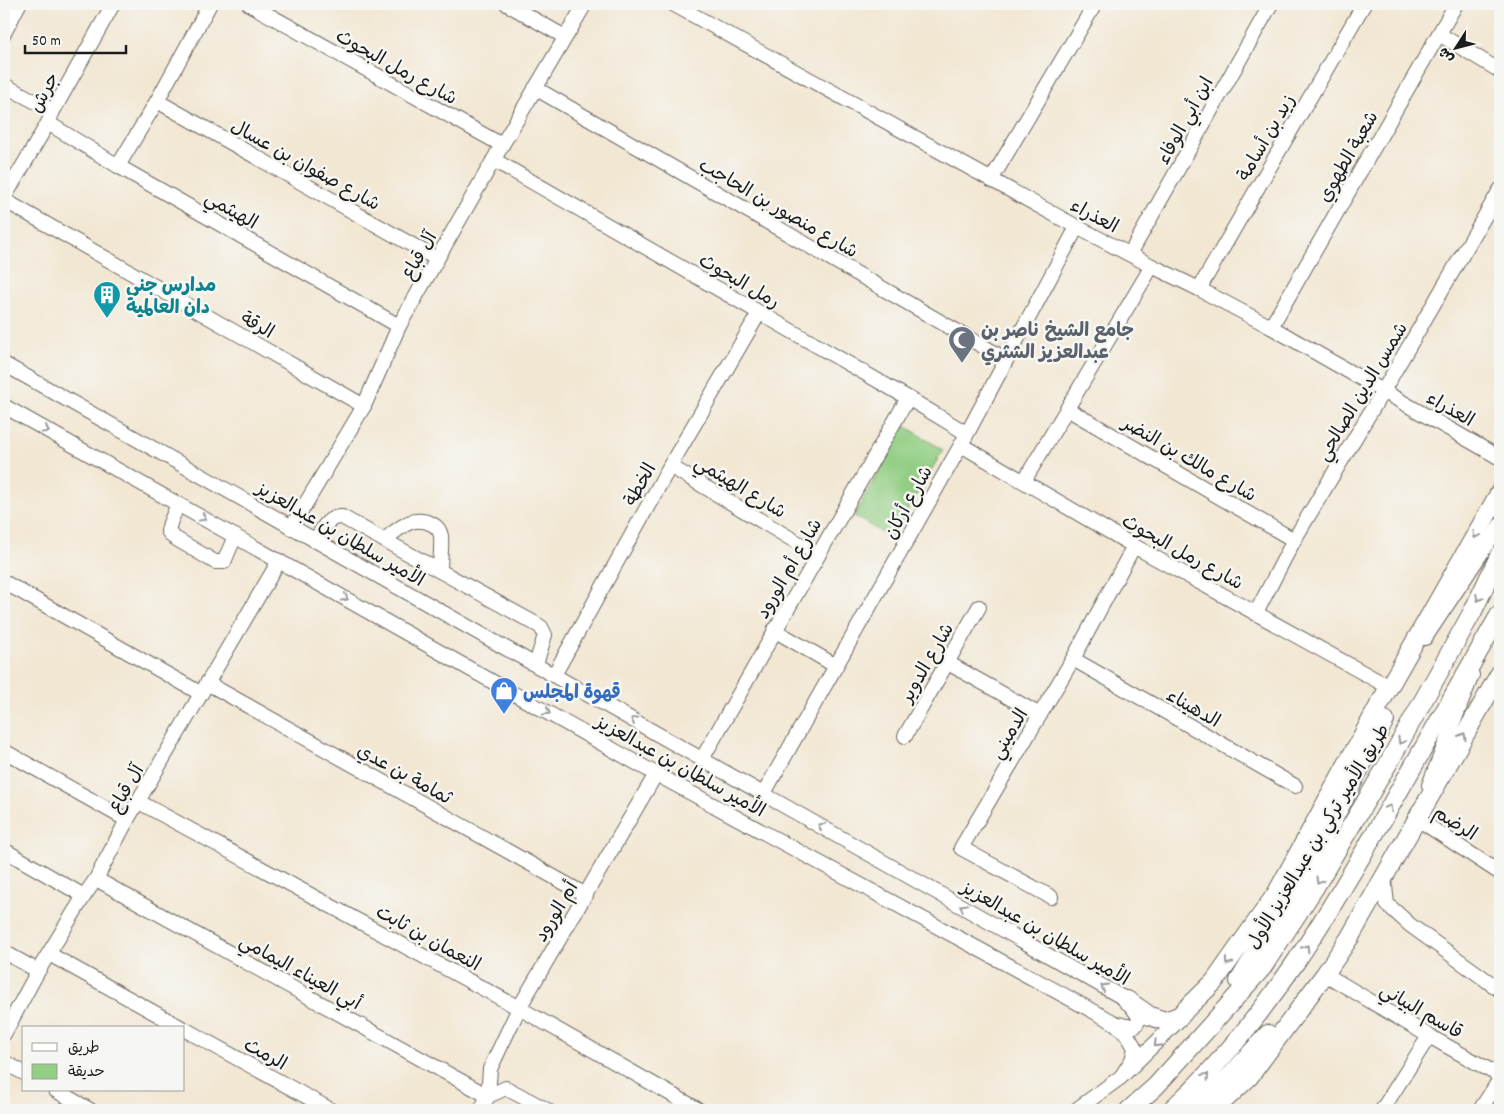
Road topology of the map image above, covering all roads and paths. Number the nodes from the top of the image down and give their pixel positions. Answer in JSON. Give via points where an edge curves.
{"nodes":[{"id":1,"x":19,"y":4,"type":"edge"},
{"id":2,"x":113,"y":4,"type":"edge"},
{"id":3,"x":210,"y":4,"type":"edge"},
{"id":4,"x":249,"y":4,"type":"edge"},
{"id":5,"x":506,"y":4,"type":"edge"},
{"id":6,"x":585,"y":4,"type":"edge"},
{"id":7,"x":673,"y":4,"type":"edge"},
{"id":8,"x":1095,"y":4,"type":"edge"},
{"id":9,"x":1271,"y":4,"type":"edge"},
{"id":10,"x":1364,"y":4,"type":"edge"},
{"id":11,"x":1456,"y":4,"type":"edge"},
{"id":12,"x":4,"y":33,"type":"edge"},
{"id":13,"x":1439,"y":34,"type":"junction"},
{"id":14,"x":565,"y":37,"type":"junction"},
{"id":15,"x":1500,"y":70,"type":"edge"},
{"id":16,"x":4,"y":85,"type":"edge"},
{"id":17,"x":535,"y":88,"type":"junction"},
{"id":18,"x":157,"y":101,"type":"junction"},
{"id":19,"x":50,"y":117,"type":"junction"},
{"id":20,"x":502,"y":145,"type":"junction"},
{"id":21,"x":494,"y":160,"type":"junction"},
{"id":22,"x":118,"y":166,"type":"junction"},
{"id":23,"x":991,"y":180,"type":"junction"},
{"id":24,"x":1500,"y":190,"type":"edge"},
{"id":25,"x":4,"y":199,"type":"edge"},
{"id":26,"x":1077,"y":227,"type":"junction"},
{"id":27,"x":1130,"y":254,"type":"junction"},
{"id":28,"x":437,"y":259,"type":"junction"},
{"id":29,"x":1152,"y":266,"type":"junction"},
{"id":30,"x":1199,"y":289,"type":"junction"},
{"id":31,"x":759,"y":312,"type":"junction"},
{"id":32,"x":399,"y":326,"type":"junction"},
{"id":33,"x":1270,"y":327,"type":"junction"},
{"id":34,"x":1005,"y":359,"type":"junction"},
{"id":35,"x":4,"y":364,"type":"edge"},
{"id":36,"x":1383,"y":391,"type":"junction"},
{"id":37,"x":908,"y":398,"type":"junction"},
{"id":38,"x":4,"y":406,"type":"edge"},
{"id":39,"x":364,"y":406,"type":"junction"},
{"id":40,"x":1067,"y":409,"type":"junction"},
{"id":41,"x":963,"y":439,"type":"junction"},
{"id":42,"x":1500,"y":458,"type":"edge"},
{"id":43,"x":670,"y":466,"type":"junction"},
{"id":44,"x":1024,"y":481,"type":"junction"},
{"id":45,"x":1500,"y":492,"type":"edge"},
{"id":46,"x":178,"y":504,"type":"junction"},
{"id":47,"x":1500,"y":525,"type":"edge"},
{"id":48,"x":291,"y":528,"type":"junction"},
{"id":49,"x":235,"y":536,"type":"junction"},
{"id":50,"x":384,"y":540,"type":"junction"},
{"id":51,"x":1294,"y":540,"type":"junction"},
{"id":52,"x":315,"y":541,"type":"junction"},
{"id":53,"x":1134,"y":546,"type":"junction"},
{"id":54,"x":1500,"y":554,"type":"edge"},
{"id":55,"x":818,"y":555,"type":"junction"},
{"id":56,"x":279,"y":561,"type":"junction"},
{"id":57,"x":440,"y":571,"type":"junction"},
{"id":58,"x":4,"y":582,"type":"edge"},
{"id":59,"x":979,"y":607,"type":"dead end"},
{"id":60,"x":1256,"y":613,"type":"junction"},
{"id":61,"x":1500,"y":614,"type":"edge"},
{"id":62,"x":774,"y":630,"type":"junction"},
{"id":63,"x":1486,"y":638,"type":"junction"},
{"id":64,"x":1418,"y":650,"type":"junction"},
{"id":65,"x":1073,"y":659,"type":"junction"},
{"id":66,"x":948,"y":663,"type":"junction"},
{"id":67,"x":536,"y":664,"type":"junction"},
{"id":68,"x":836,"y":666,"type":"junction"},
{"id":69,"x":1500,"y":673,"type":"edge"},
{"id":70,"x":554,"y":675,"type":"junction"},
{"id":71,"x":1389,"y":687,"type":"junction"},
{"id":72,"x":203,"y":688,"type":"junction"},
{"id":73,"x":1040,"y":715,"type":"junction"},
{"id":74,"x":905,"y":736,"type":"dead end"},
{"id":75,"x":4,"y":751,"type":"edge"},
{"id":76,"x":702,"y":759,"type":"junction"},
{"id":77,"x":656,"y":774,"type":"junction"},
{"id":78,"x":1295,"y":786,"type":"dead end"},
{"id":79,"x":764,"y":794,"type":"junction"},
{"id":80,"x":139,"y":802,"type":"junction"},
{"id":81,"x":1416,"y":818,"type":"junction"},
{"id":82,"x":127,"y":820,"type":"junction"},
{"id":83,"x":4,"y":850,"type":"edge"},
{"id":84,"x":1500,"y":873,"type":"edge"},
{"id":85,"x":1384,"y":876,"type":"junction"},
{"id":86,"x":96,"y":879,"type":"junction"},
{"id":87,"x":586,"y":895,"type":"junction"},
{"id":88,"x":84,"y":896,"type":"junction"},
{"id":89,"x":1051,"y":897,"type":"dead end"},
{"id":90,"x":4,"y":952,"type":"edge"},
{"id":91,"x":49,"y":954,"type":"junction"},
{"id":92,"x":38,"y":971,"type":"junction"},
{"id":93,"x":1325,"y":974,"type":"junction"},
{"id":94,"x":1214,"y":982,"type":"junction"},
{"id":95,"x":1500,"y":990,"type":"edge"},
{"id":96,"x":1127,"y":1000,"type":"junction"},
{"id":97,"x":519,"y":1008,"type":"junction"},
{"id":98,"x":1115,"y":1023,"type":"junction"},
{"id":99,"x":179,"y":1026,"type":"edge"},
{"id":100,"x":185,"y":1029,"type":"edge"},
{"id":101,"x":4,"y":1034,"type":"edge"},
{"id":102,"x":1429,"y":1036,"type":"junction"},
{"id":103,"x":4,"y":1062,"type":"edge"},
{"id":104,"x":22,"y":1072,"type":"edge"},
{"id":105,"x":1121,"y":1077,"type":"junction"},
{"id":106,"x":1500,"y":1077,"type":"edge"},
{"id":107,"x":1156,"y":1086,"type":"junction"},
{"id":108,"x":58,"y":1092,"type":"edge"},
{"id":109,"x":488,"y":1096,"type":"junction"},
{"id":110,"x":90,"y":1110,"type":"edge"},
{"id":111,"x":330,"y":1110,"type":"edge"},
{"id":112,"x":481,"y":1110,"type":"edge"},
{"id":113,"x":547,"y":1110,"type":"edge"},
{"id":114,"x":699,"y":1110,"type":"edge"},
{"id":115,"x":1076,"y":1110,"type":"edge"},
{"id":116,"x":1129,"y":1110,"type":"edge"},
{"id":117,"x":1171,"y":1110,"type":"edge"},
{"id":118,"x":1193,"y":1110,"type":"edge"},
{"id":119,"x":1214,"y":1110,"type":"edge"},
{"id":120,"x":1382,"y":1110,"type":"edge"},
{"id":121,"x":1480,"y":1110,"type":"edge"}],
"edges":[{"from":1,"to":12,"type":"street"},
{"from":2,"to":19,"type":"street","name":"جرش"},
{"from":3,"to":18,"type":"street"},
{"from":4,"to":20,"type":"street","name":"شارع رمل البحوث"},
{"from":5,"to":14,"type":"street"},
{"from":6,"to":14,"type":"street","name":"آل قباع"},
{"from":7,"to":23,"type":"street","name":"العذراء"},
{"from":8,"to":23,"type":"street"},
{"from":9,"to":27,"type":"street","name":"ابن أبي الوفاء"},
{"from":10,"to":30,"type":"street","name":"زيد بن أسامة"},
{"from":11,"to":13,"type":"street","name":"شعبة الطهوي"},
{"from":13,"to":15,"type":"street"},
{"from":13,"to":33,"type":"street","name":"شعبة الطهوي"},
{"from":14,"to":17,"type":"street","name":"آل قباع"},
{"from":16,"to":19,"type":"street","name":"الهيثمي"},
{"from":17,"to":20,"type":"street","name":"آل قباع"},
{"from":17,"to":34,"type":"street","name":"شارع منصور بن الحاجب"},
{"from":18,"to":22,"type":"street"},
{"from":18,"to":28,"type":"street","name":"شارع صفوان بن عسال"},
{"from":19,"to":22,"type":"street","name":"الهيثمي"},
{"from":19,"to":25,"type":"street","name":"جرش"},
{"from":20,"to":21,"type":"street","name":"آل قباع"},
{"from":21,"to":28,"type":"street","name":"آل قباع"},
{"from":21,"to":31,"type":"street","name":"رمل البحوث"},
{"from":22,"to":32,"type":"street","name":"الهيثمي"},
{"from":23,"to":26,"type":"street","name":"العذراء"},
{"from":24,"to":36,"type":"street","name":"شمس الدين الصالحي"},
{"from":25,"to":39,"type":"street","name":"الرقة"},
{"from":26,"to":27,"type":"street","name":"العذراء"},
{"from":26,"to":34,"type":"street","name":"شارع أركان"},
{"from":27,"to":29,"type":"street","name":"العذراء"},
{"from":28,"to":32,"type":"street","name":"آل قباع"},
{"from":29,"to":30,"type":"street","name":"العذراء"},
{"from":29,"to":40,"type":"street"},
{"from":30,"to":33,"type":"street","name":"العذراء"},
{"from":31,"to":37,"type":"street","name":"رمل البحوث"},
{"from":31,"to":43,"type":"street","name":"الخطة"},
{"from":32,"to":39,"type":"street","name":"آل قباع"},
{"from":33,"to":36,"type":"street","name":"العذراء"},
{"from":34,"to":41,"type":"street","name":"شارع أركان"},
{"from":35,"to":48,"type":"street","name":"الأمير سلطان بن عبدالعزيز"},
{"from":36,"to":42,"type":"street","name":"العذراء"},
{"from":36,"to":51,"type":"street","name":"شمس الدين الصالحي"},
{"from":37,"to":41,"type":"street","name":"رمل البحوث"},
{"from":37,"to":55,"type":"street","name":"شارع أم الورود"},
{"from":38,"to":46,"type":"street","name":"الأمير سلطان بن عبدالعزيز","one_way":true},
{"from":39,"to":48,"type":"street","name":"آل قباع"},
{"from":40,"to":44,"type":"street"},
{"from":40,"to":51,"type":"street","name":"شارع مالك بن النضر"},
{"from":41,"to":44,"type":"street","name":"شارع رمل البحوث"},
{"from":41,"to":68,"type":"street","name":"شارع أركان"},
{"from":43,"to":55,"type":"street","name":"شارع الهيثمي"},
{"from":43,"to":70,"type":"street","name":"الخطة"},
{"from":44,"to":53,"type":"street","name":"شارع رمل البحوث"},
{"from":45,"to":71,"type":"main road","one_way":true},
{"from":46,"to":49,"type":"street","name":"الأمير سلطان بن عبدالعزيز","one_way":true},
{"from":46,"to":49,"type":"street","via":[[168,531],[172,537],[215,562],[224,562]]},
{"from":47,"to":64,"type":"street"},
{"from":48,"to":52,"type":"street","name":"الأمير سلطان بن عبدالعزيز"},
{"from":49,"to":56,"type":"street","name":"الأمير سلطان بن عبدالعزيز"},
{"from":50,"to":52,"type":"street","via":[[342,516],[336,516],[329,520]]},
{"from":50,"to":57,"type":"street"},
{"from":50,"to":57,"type":"street","via":[[416,520],[434,525],[440,534]]},
{"from":51,"to":60,"type":"street","name":"شمس الدين الصالحي"},
{"from":52,"to":67,"type":"street","name":"الأمير سلطان بن عبدالعزيز"},
{"from":53,"to":60,"type":"street","name":"شارع رمل البحوث"},
{"from":53,"to":65,"type":"street","name":"الدميني"},
{"from":54,"to":107,"type":"main road","name":"طريق الأمير تركي بن عبدالعزيز الأول","one_way":true,"via":[[1468,620],[1315,887],[1262,968]]},
{"from":55,"to":62,"type":"street","name":"شارع أم الورود"},
{"from":56,"to":72,"type":"street","name":"آل قباع"},
{"from":56,"to":77,"type":"street","name":"الأمير سلطان بن عبدالعزيز","one_way":true},
{"from":57,"to":67,"type":"street","via":[[541,627],[545,635]]},
{"from":58,"to":72,"type":"street","name":"ثمامة بن عدي"},
{"from":59,"to":66,"type":"street","name":"شارع الدوير"},
{"from":60,"to":71,"type":"street","name":"شارع رمل البحوث"},
{"from":61,"to":63,"type":"main road"},
{"from":62,"to":68,"type":"street"},
{"from":62,"to":76,"type":"street","name":"شارع أم الورود"},
{"from":63,"to":81,"type":"street"},
{"from":117,"to":63,"type":"main road","one_way":true,"via":[[1230,1050],[1300,957],[1358,864]]},
{"from":64,"to":71,"type":"street"},
{"from":64,"to":107,"type":"main road","via":[[1306,872],[1242,977]]},
{"from":65,"to":73,"type":"street","name":"الدميني"},
{"from":65,"to":78,"type":"street","name":"الدهيناء"},
{"from":66,"to":73,"type":"street"},
{"from":66,"to":74,"type":"street","name":"شارع الدوير"},
{"from":67,"to":70,"type":"street","name":"الأمير سلطان بن عبدالعزيز"},
{"from":68,"to":79,"type":"street","name":"شارع أركان"},
{"from":81,"to":69,"type":"main road","one_way":true},
{"from":76,"to":70,"type":"street","name":"الأمير سلطان بن عبدالعزيز","one_way":true},
{"from":71,"to":94,"type":"main road","one_way":true,"via":[[1276,894]]},
{"from":72,"to":80,"type":"street","name":"آل قباع"},
{"from":72,"to":87,"type":"street","name":"ثمامة بن عدي"},
{"from":73,"to":89,"type":"street","name":"الدميني","via":[[961,848]]},
{"from":75,"to":82,"type":"street"},
{"from":76,"to":79,"type":"street","name":"الأمير سلطان بن عبدالعزيز"},
{"from":77,"to":87,"type":"street","name":"أم الورود"},
{"from":77,"to":98,"type":"street","name":"الأمير سلطان بن عبدالعزيز"},
{"from":96,"to":79,"type":"street","name":"الأمير سلطان بن عبدالعزيز","one_way":true},
{"from":80,"to":82,"type":"street","name":"آل قباع"},
{"from":80,"to":97,"type":"street","name":"النعمان بن ثابت"},
{"from":81,"to":84,"type":"street","name":"الرضم"},
{"from":81,"to":85,"type":"main road"},
{"from":82,"to":86,"type":"street","name":"آل قباع"},
{"from":83,"to":88,"type":"street"},
{"from":85,"to":93,"type":"main road"},
{"from":85,"to":95,"type":"street","via":[[1387,904]]},
{"from":85,"to":118,"type":"main road","via":[[1326,960],[1262,1041]]},
{"from":86,"to":88,"type":"street","name":"آل قباع"},
{"from":86,"to":109,"type":"street","name":"أبي العيناء اليمامي"},
{"from":87,"to":97,"type":"street","name":"أم الورود"},
{"from":88,"to":91,"type":"street","name":"آل قباع"},
{"from":90,"to":92,"type":"street"},
{"from":91,"to":92,"type":"street","name":"آل قباع"},
{"from":91,"to":99,"type":"street","name":"الرمث"},
{"from":92,"to":101,"type":"street","name":"آل قباع"},
{"from":93,"to":102,"type":"street","name":"قاسم البياني"},
{"from":93,"to":119,"type":"main road","via":[[1249,1077]]},
{"from":94,"to":96,"type":"main road","via":[[1179,1016],[1165,1021],[1150,1016]]},
{"from":94,"to":105,"type":"street","one_way":true,"via":[[1175,1026]]},
{"from":96,"to":98,"type":"street","name":"الأمير سلطان بن عبدالعزيز","via":[[1140,1018],[1135,1026]]},
{"from":97,"to":109,"type":"street","name":"أم الورود","via":[[490,1069]]},
{"from":97,"to":114,"type":"street","name":"النعمان بن ثابت"},
{"from":98,"to":105,"type":"street","via":[[1135,1048],[1132,1060]]},
{"from":100,"to":111,"type":"street","name":"الرمث"},
{"from":102,"to":106,"type":"street","name":"قاسم البياني"},
{"from":102,"to":120,"type":"street"},
{"from":103,"to":104,"type":"street"},
{"from":105,"to":115,"type":"street"},
{"from":106,"to":121,"type":"street"},
{"from":107,"to":116,"type":"main road","name":"طريق الأمير تركي بن عبدالعزيز الأول"},
{"from":108,"to":110,"type":"street"},
{"from":109,"to":112,"type":"street"},
{"from":109,"to":113,"type":"street","via":[[506,1088]]}]}
